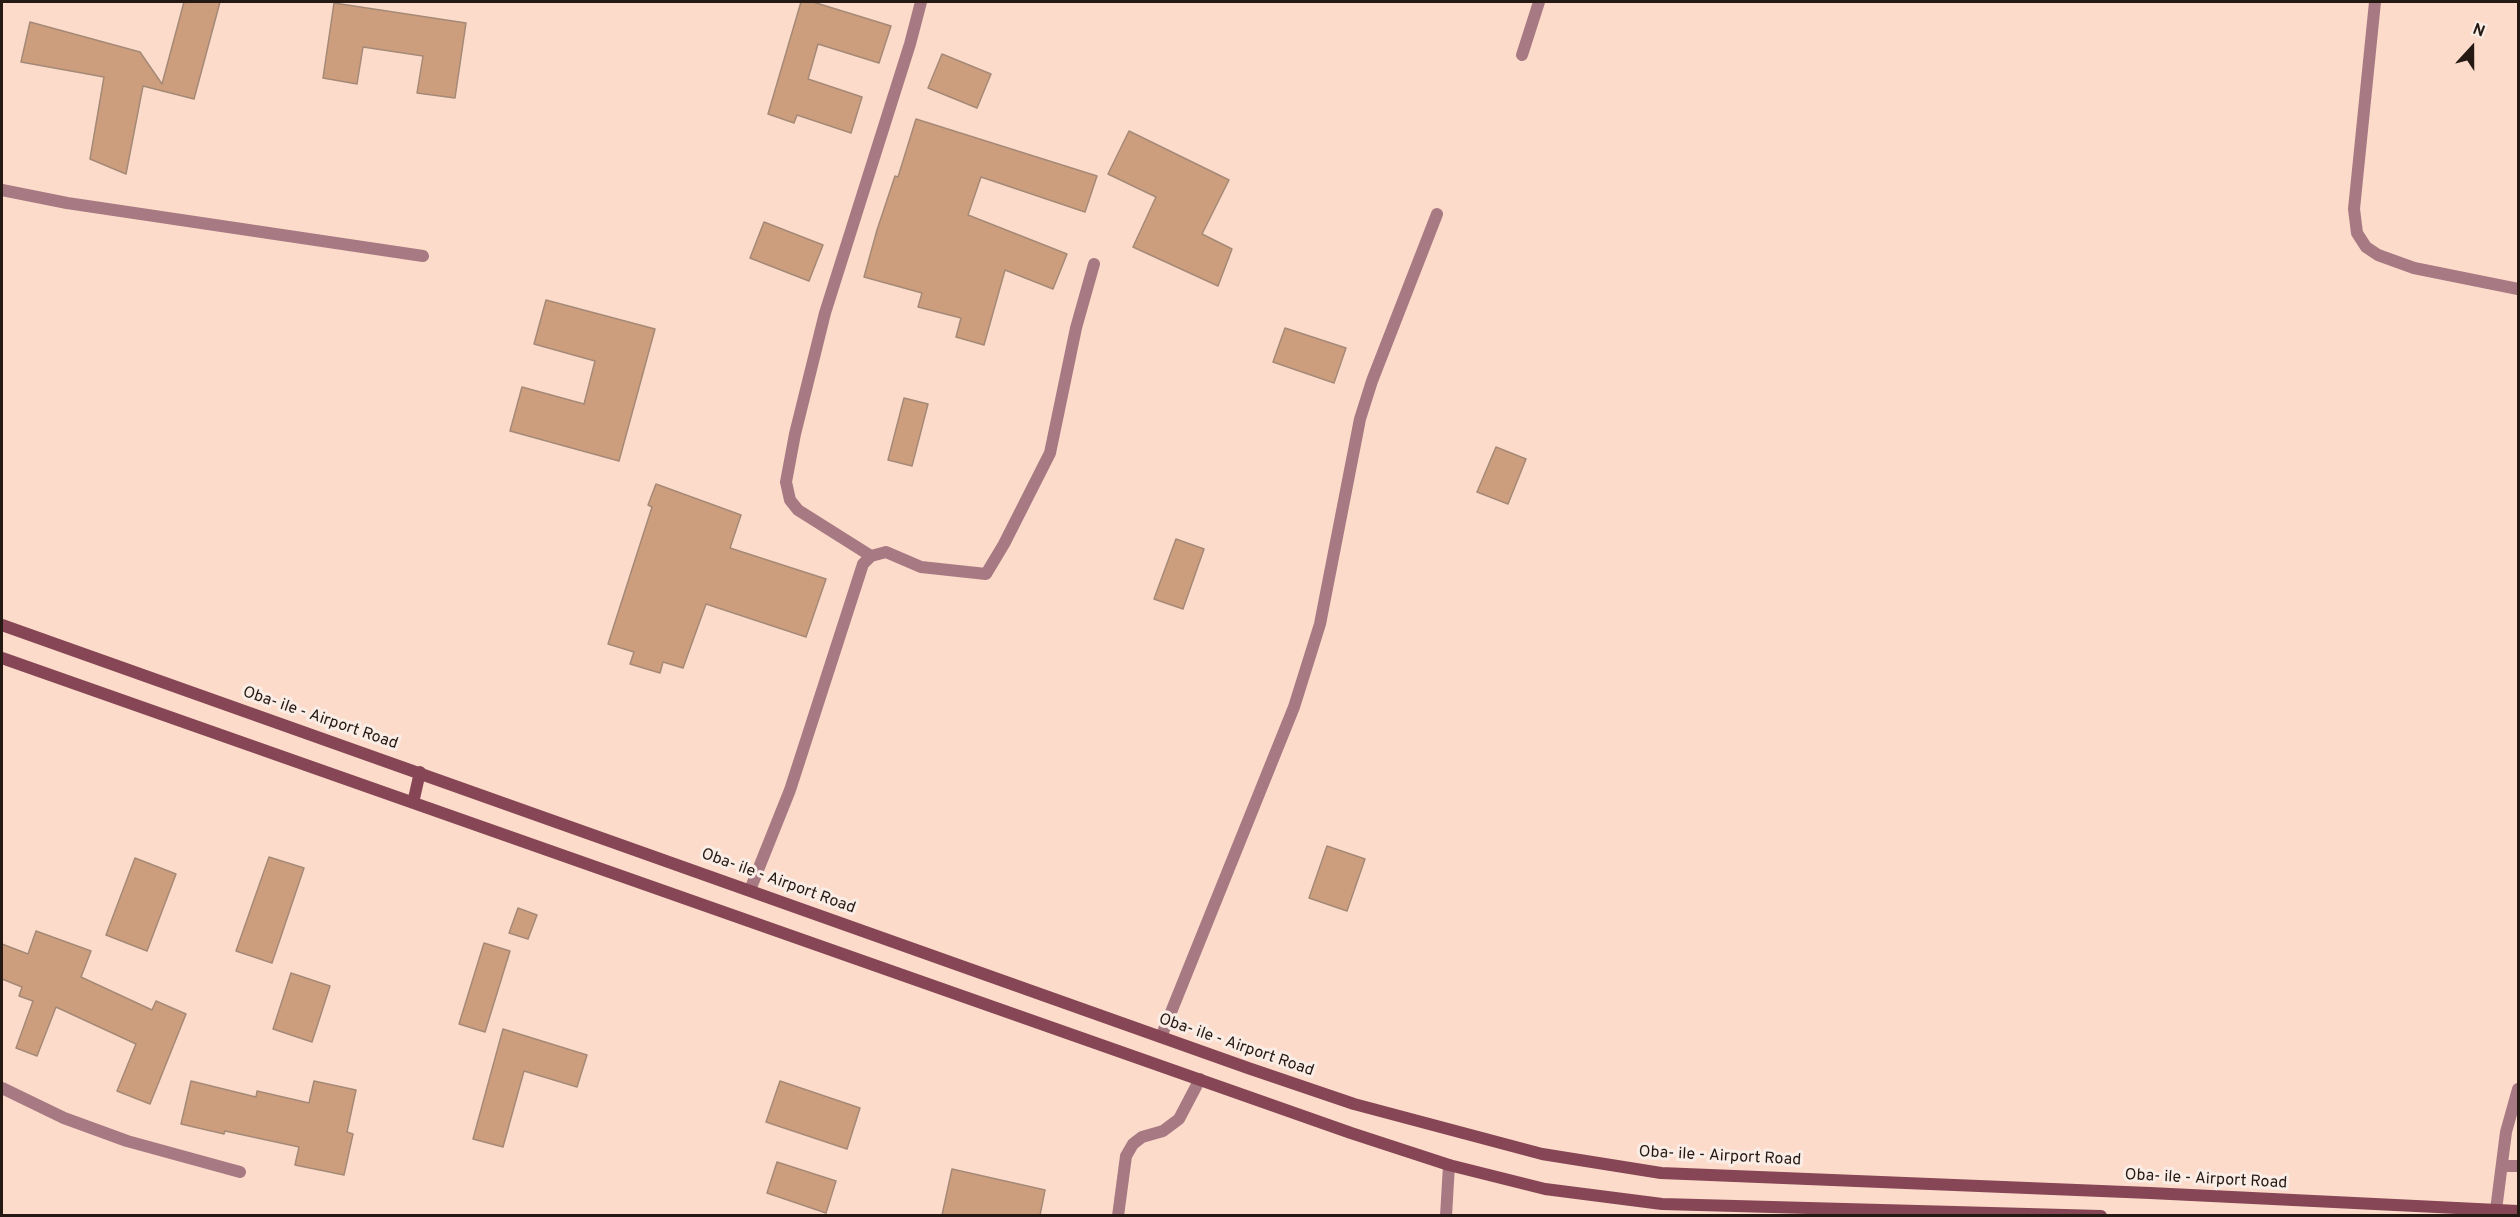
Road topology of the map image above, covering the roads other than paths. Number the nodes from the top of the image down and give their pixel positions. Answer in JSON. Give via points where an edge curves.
{"nodes":[{"id":1,"x":921,"y":2,"type":"edge"},
{"id":2,"x":1539,"y":2,"type":"edge"},
{"id":3,"x":2375,"y":2,"type":"edge"},
{"id":4,"x":1522,"y":56,"type":"dead end"},
{"id":5,"x":2,"y":190,"type":"edge"},
{"id":6,"x":1437,"y":214,"type":"dead end"},
{"id":7,"x":423,"y":256,"type":"dead end"},
{"id":8,"x":1094,"y":264,"type":"dead end"},
{"id":9,"x":2518,"y":289,"type":"edge"},
{"id":10,"x":871,"y":556,"type":"junction"},
{"id":11,"x":2,"y":625,"type":"edge"},
{"id":12,"x":2,"y":658,"type":"edge"},
{"id":13,"x":420,"y":772,"type":"junction"},
{"id":14,"x":413,"y":803,"type":"junction"},
{"id":15,"x":750,"y":890,"type":"junction"},
{"id":16,"x":1161,"y":1037,"type":"junction"},
{"id":17,"x":1200,"y":1079,"type":"junction"},
{"id":18,"x":2,"y":1088,"type":"edge"},
{"id":19,"x":2518,"y":1089,"type":"edge"},
{"id":20,"x":1449,"y":1165,"type":"junction"},
{"id":21,"x":2502,"y":1166,"type":"junction"},
{"id":22,"x":2518,"y":1166,"type":"edge"},
{"id":23,"x":240,"y":1172,"type":"dead end"},
{"id":24,"x":1661,"y":1210,"type":"edge"},
{"id":25,"x":2344,"y":1210,"type":"edge"},
{"id":26,"x":2496,"y":1210,"type":"junction"},
{"id":27,"x":2518,"y":1211,"type":"edge"},
{"id":28,"x":1118,"y":1215,"type":"edge"},
{"id":29,"x":1446,"y":1215,"type":"edge"},
{"id":30,"x":2101,"y":1215,"type":"edge"}],
"edges":[{"from":1,"to":10,"type":"street","via":[[825,313],[786,482],[790,500],[798,510]]},
{"from":2,"to":4,"type":"street"},
{"from":3,"to":9,"type":"street","via":[[2354,209],[2357,233],[2366,247],[2378,255],[2414,268]]},
{"from":5,"to":7,"type":"street"},
{"from":6,"to":16,"type":"street","via":[[1360,419],[1320,624],[1294,707]]},
{"from":8,"to":10,"type":"street","via":[[1076,328],[1050,453],[986,574],[921,567],[886,552]]},
{"from":10,"to":15,"type":"street","via":[[863,564],[790,790]]},
{"from":11,"to":13,"type":"main road","name":"Oba- ile - Airport Road"},
{"from":12,"to":14,"type":"main road"},
{"from":13,"to":14,"type":"main road"},
{"from":13,"to":15,"type":"main road","name":"Oba- ile - Airport Road"},
{"from":14,"to":17,"type":"main road"},
{"from":15,"to":16,"type":"main road","name":"Oba- ile - Airport Road"},
{"from":16,"to":25,"type":"main road","name":"Oba- ile - Airport Road","via":[[1354,1104],[1440,1128],[1542,1154],[1661,1173],[2150,1193]]},
{"from":17,"to":20,"type":"main road"},
{"from":17,"to":28,"type":"street","via":[[1179,1119],[1133,1144],[1126,1156]]},
{"from":18,"to":23,"type":"street","via":[[64,1118],[127,1141]]},
{"from":19,"to":21,"type":"street","via":[[2506,1132]]},
{"from":20,"to":24,"type":"main road","via":[[1545,1189]]},
{"from":20,"to":29,"type":"street"},
{"from":21,"to":22,"type":"street"},
{"from":21,"to":26,"type":"street"},
{"from":24,"to":30,"type":"main road"},
{"from":25,"to":26,"type":"main road","name":"Oba- ile - Airport Road"},
{"from":26,"to":27,"type":"main road","name":"Oba- ile - Airport Road"}]}
